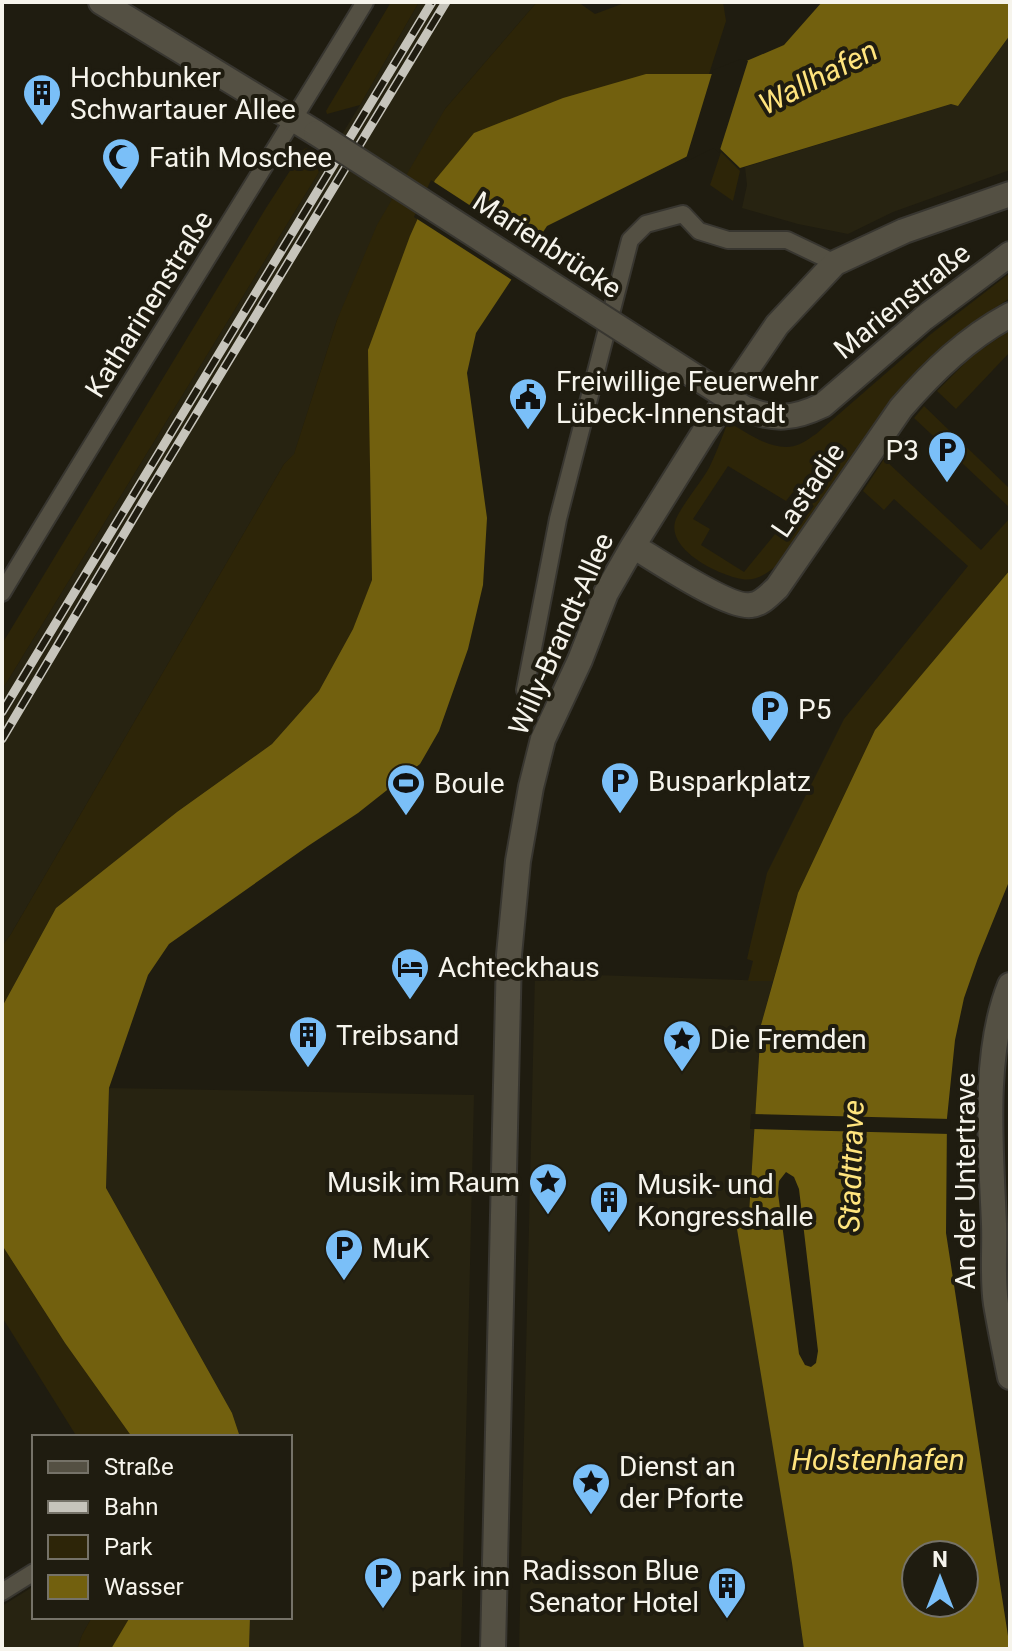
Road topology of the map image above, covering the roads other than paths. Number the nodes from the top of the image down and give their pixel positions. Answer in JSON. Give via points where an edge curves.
{"nodes":[{"id":1,"x":101,"y":2,"type":"edge"},
{"id":2,"x":365,"y":2,"type":"edge"},
{"id":3,"x":294,"y":119,"type":"junction"},
{"id":4,"x":1005,"y":198,"type":"edge"},
{"id":5,"x":1010,"y":254,"type":"edge"},
{"id":6,"x":835,"y":263,"type":"junction"},
{"id":7,"x":1010,"y":315,"type":"edge"},
{"id":8,"x":744,"y":408,"type":"joint"},
{"id":9,"x":633,"y":546,"type":"junction"},
{"id":10,"x":2,"y":593,"type":"edge"},
{"id":11,"x":525,"y":690,"type":"dead end"},
{"id":12,"x":1010,"y":985,"type":"edge"},
{"id":13,"x":1001,"y":1131,"type":"edge"},
{"id":14,"x":1010,"y":1377,"type":"edge"},
{"id":15,"x":32,"y":1573,"type":"edge"},
{"id":16,"x":2,"y":1592,"type":"edge"},
{"id":17,"x":493,"y":1649,"type":"edge"}],
"edges":[{"from":1,"to":3,"type":"street"},
{"from":2,"to":3,"type":"street","name":"Katharinenstraße"},
{"from":3,"to":8,"type":"street","name":"Marienbrücke","bridge":true},
{"from":3,"to":10,"type":"street","name":"Katharinenstraße"},
{"from":4,"to":6,"type":"street","name":"Willy-Brandt-Allee","via":[[904,231]]},
{"from":5,"to":8,"type":"street","name":"Marienstraße","via":[[924,318],[823,405],[775,418]]},
{"from":6,"to":9,"type":"street","name":"Willy-Brandt-Allee","via":[[777,325]]},
{"from":6,"to":11,"type":"street","via":[[787,240],[728,240],[699,231],[683,214],[646,224],[630,240],[558,519]]},
{"from":7,"to":9,"type":"street","name":"Lastadie","via":[[955,352],[901,408],[766,598],[751,605],[727,600]]},
{"from":9,"to":17,"type":"street","name":"Willy-Brandt-Allee","via":[[606,593],[543,739],[518,861],[509,955]]},
{"from":12,"to":13,"type":"street","name":"An der Untertrave","via":[[995,1046]]},
{"from":13,"to":14,"type":"street","name":"An der Untertrave","via":[[996,1301]]},
{"from":15,"to":16,"type":"street"}]}
